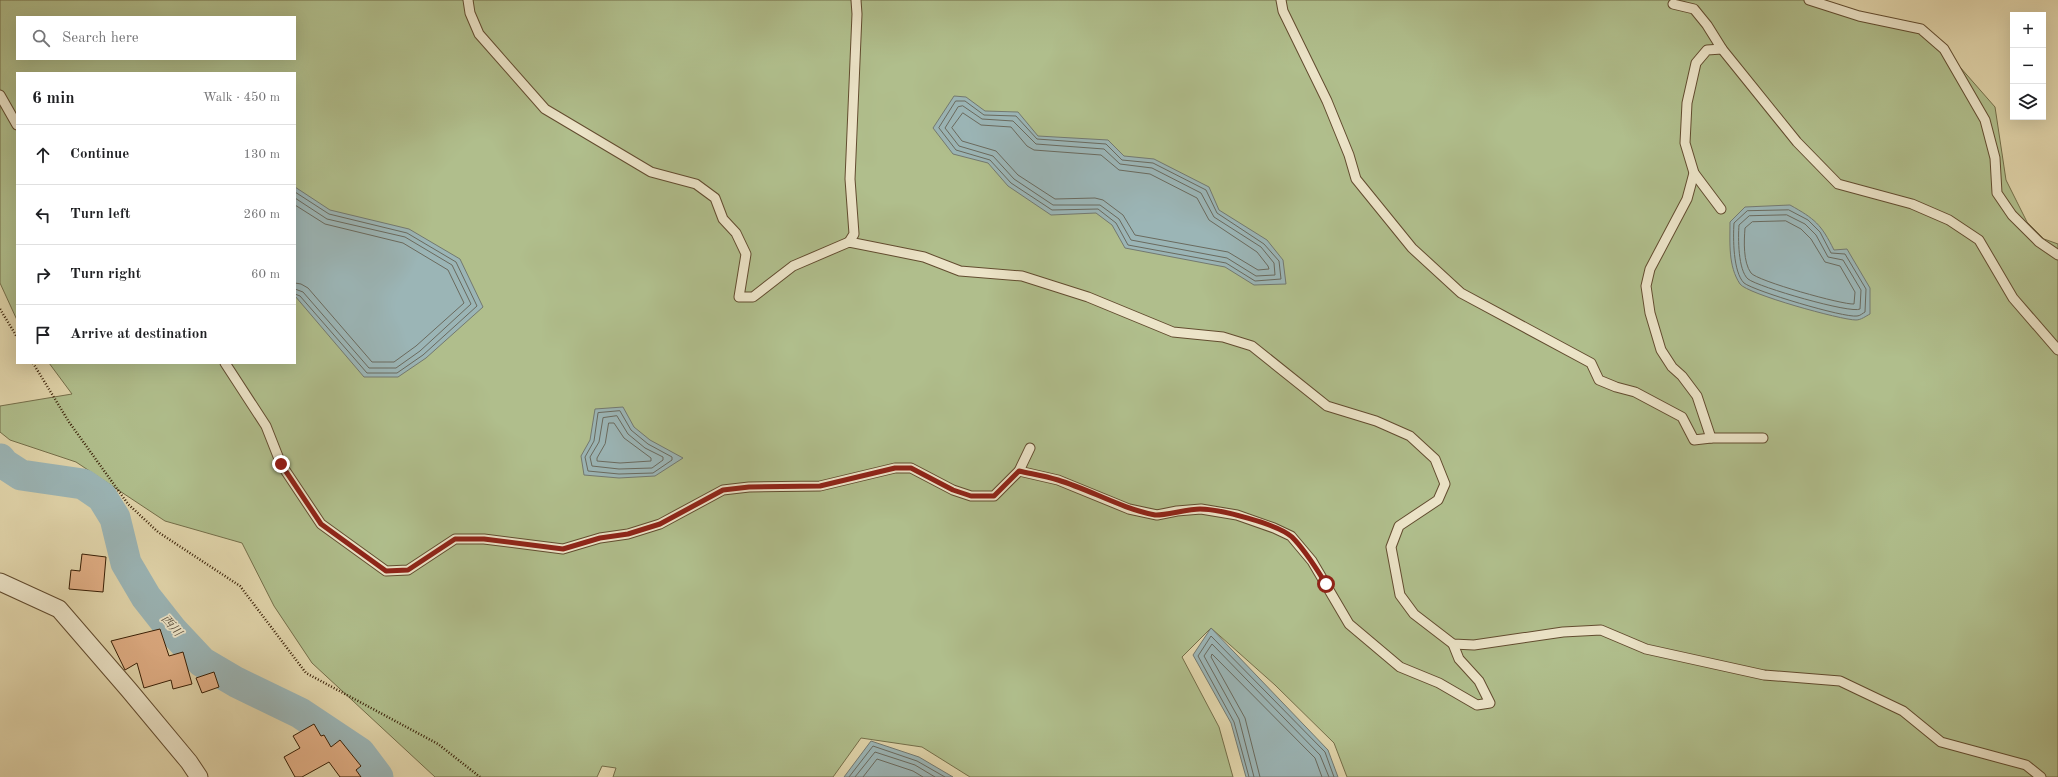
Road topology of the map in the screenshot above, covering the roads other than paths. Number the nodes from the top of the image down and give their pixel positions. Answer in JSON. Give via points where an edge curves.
{"nodes":[{"id":1,"x":468,"y":0,"type":"edge"},
{"id":2,"x":856,"y":0,"type":"edge"},
{"id":3,"x":1281,"y":0,"type":"edge"},
{"id":4,"x":1809,"y":0,"type":"edge"},
{"id":5,"x":1674,"y":4,"type":"dead end"},
{"id":6,"x":1722,"y":49,"type":"junction"},
{"id":7,"x":0,"y":95,"type":"edge"},
{"id":8,"x":16,"y":123,"type":"edge"},
{"id":9,"x":1694,"y":173,"type":"junction"},
{"id":10,"x":1721,"y":209,"type":"dead end"},
{"id":11,"x":849,"y":242,"type":"junction"},
{"id":12,"x":2058,"y":255,"type":"edge"},
{"id":13,"x":2058,"y":350,"type":"edge"},
{"id":14,"x":226,"y":364,"type":"edge"},
{"id":15,"x":1711,"y":438,"type":"junction"},
{"id":16,"x":1763,"y":438,"type":"dead end"},
{"id":17,"x":1030,"y":448,"type":"dead end"},
{"id":18,"x":1019,"y":471,"type":"junction"},
{"id":19,"x":0,"y":582,"type":"edge"},
{"id":20,"x":1453,"y":644,"type":"junction"},
{"id":21,"x":199,"y":777,"type":"edge"},
{"id":22,"x":2041,"y":777,"type":"edge"}],
"edges":[{"from":1,"to":11,"type":"lane","via":[[470,13],[479,34],[545,109],[651,172],[696,184],[714,198],[723,219],[736,233],[746,254],[739,297],[753,297],[793,266]]},
{"from":2,"to":11,"type":"lane","via":[[850,179],[854,234]]},
{"from":3,"to":15,"type":"lane","via":[[1283,11],[1338,127],[1356,179],[1412,248],[1461,293],[1590,363],[1599,380],[1635,392],[1682,417],[1694,440]]},
{"from":4,"to":12,"type":"lane","via":[[1859,16],[1921,29],[1944,49],[1985,120],[1995,158],[1997,193],[2012,215],[2039,242]]},
{"from":5,"to":6,"type":"lane","via":[[1694,9]]},
{"from":6,"to":9,"type":"lane","via":[[1707,50],[1696,63],[1684,129],[1684,143]]},
{"from":6,"to":13,"type":"lane","via":[[1797,142],[1838,184],[1912,204],[1949,220],[1979,240],[2013,298]]},
{"from":7,"to":8,"type":"lane"},
{"from":9,"to":10,"type":"lane"},
{"from":9,"to":15,"type":"lane","via":[[1687,199],[1650,269],[1646,286],[1650,313],[1661,350],[1697,396]]},
{"from":11,"to":20,"type":"lane","via":[[924,257],[960,271],[1022,276],[1088,297],[1173,332],[1223,337],[1252,346],[1327,406],[1376,421],[1410,436],[1435,459],[1444,484],[1438,500],[1399,526],[1391,548],[1400,596],[1414,614]]},
{"from":14,"to":18,"type":"lane","via":[[266,426],[281,464],[321,524],[386,571],[408,570],[455,539],[484,539],[563,549],[600,538],[628,534],[660,524],[723,490],[820,486],[895,468],[911,468],[953,490],[971,496],[994,496]]},
{"from":15,"to":16,"type":"lane"},
{"from":17,"to":18,"type":"lane"},
{"from":18,"to":20,"type":"lane","via":[[1058,480],[1129,509],[1157,515],[1201,509],[1237,515],[1291,536],[1312,561],[1349,624],[1400,666],[1439,683],[1477,705],[1490,703],[1479,681],[1459,659]]},
{"from":19,"to":21,"type":"street","via":[[59,609]]},
{"from":20,"to":22,"type":"lane","via":[[1474,645],[1562,632],[1601,630],[1646,649],[1764,675],[1840,681],[1903,711],[1941,742],[2026,765]]}]}
